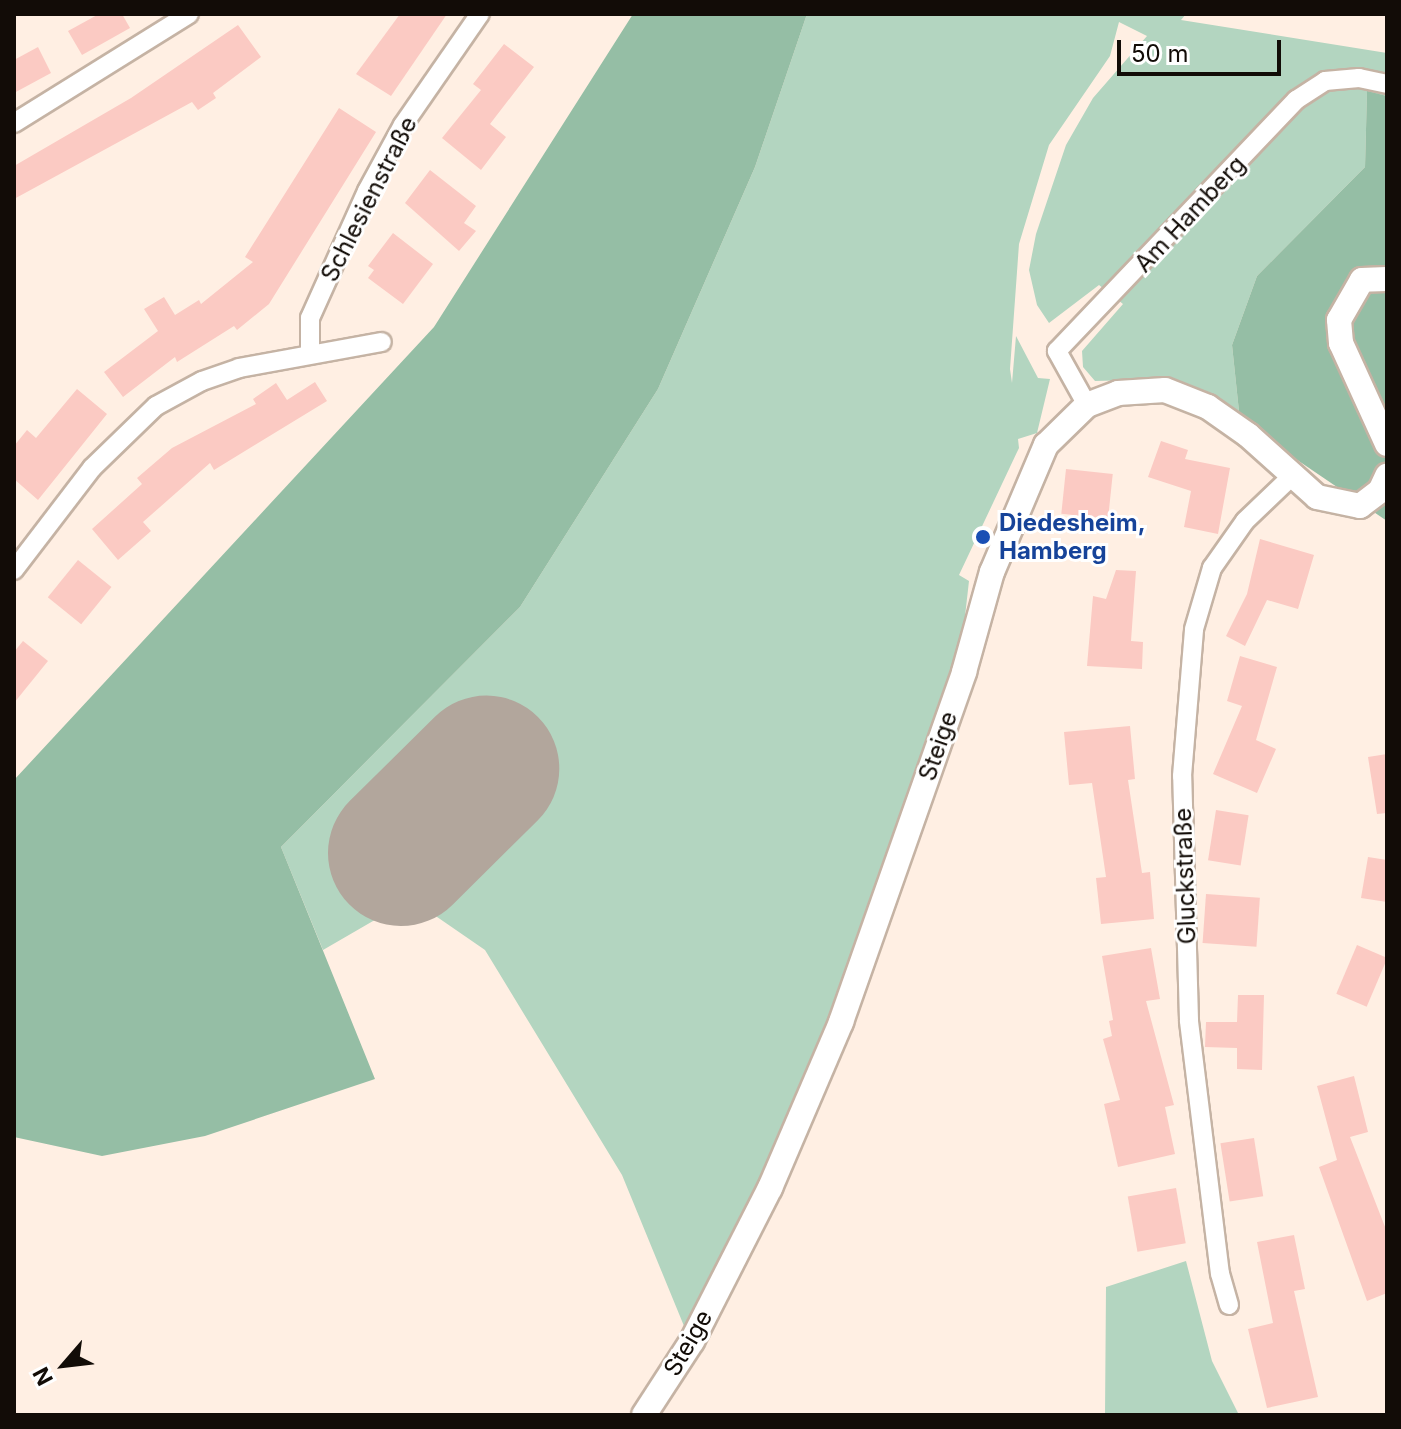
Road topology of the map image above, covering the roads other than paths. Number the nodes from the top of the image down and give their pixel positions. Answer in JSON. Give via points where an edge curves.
{"nodes":[{"id":1,"x":189,"y":14,"type":"edge"},
{"id":2,"x":480,"y":14,"type":"edge"},
{"id":3,"x":1387,"y":84,"type":"edge"},
{"id":4,"x":14,"y":123,"type":"edge"},
{"id":5,"x":1387,"y":279,"type":"edge"},
{"id":6,"x":382,"y":342,"type":"dead end"},
{"id":7,"x":310,"y":354,"type":"junction"},
{"id":8,"x":1087,"y":405,"type":"junction"},
{"id":9,"x":1387,"y":444,"type":"edge"},
{"id":10,"x":1387,"y":476,"type":"edge"},
{"id":11,"x":1291,"y":477,"type":"junction"},
{"id":12,"x":14,"y":570,"type":"edge"},
{"id":13,"x":1229,"y":1305,"type":"dead end"},
{"id":14,"x":644,"y":1415,"type":"edge"}],
"edges":[{"from":1,"to":4,"type":"street"},
{"from":2,"to":7,"type":"street","name":"Schlesienstraße","via":[[403,125],[367,191],[310,318]]},
{"from":3,"to":8,"type":"street","name":"Am Hamberg","via":[[1359,78],[1325,81],[1296,100],[1057,351]]},
{"from":5,"to":9,"type":"street","via":[[1362,280],[1339,320],[1341,343]]},
{"from":6,"to":7,"type":"street"},
{"from":7,"to":12,"type":"street","via":[[202,381],[156,406],[92,468]]},
{"from":8,"to":11,"type":"street","name":"Steige","via":[[1118,393],[1165,390],[1208,407],[1248,435]]},
{"from":8,"to":14,"type":"street","name":"Steige","via":[[1046,445],[1016,510],[841,1022],[770,1188],[692,1341]]},
{"from":10,"to":11,"type":"street","name":"Steige","via":[[1380,491],[1360,506],[1317,497]]},
{"from":11,"to":13,"type":"street","name":"Gluckstraße","via":[[1245,521],[1212,568],[1194,629],[1183,761],[1189,1020],[1220,1274]]}]}
